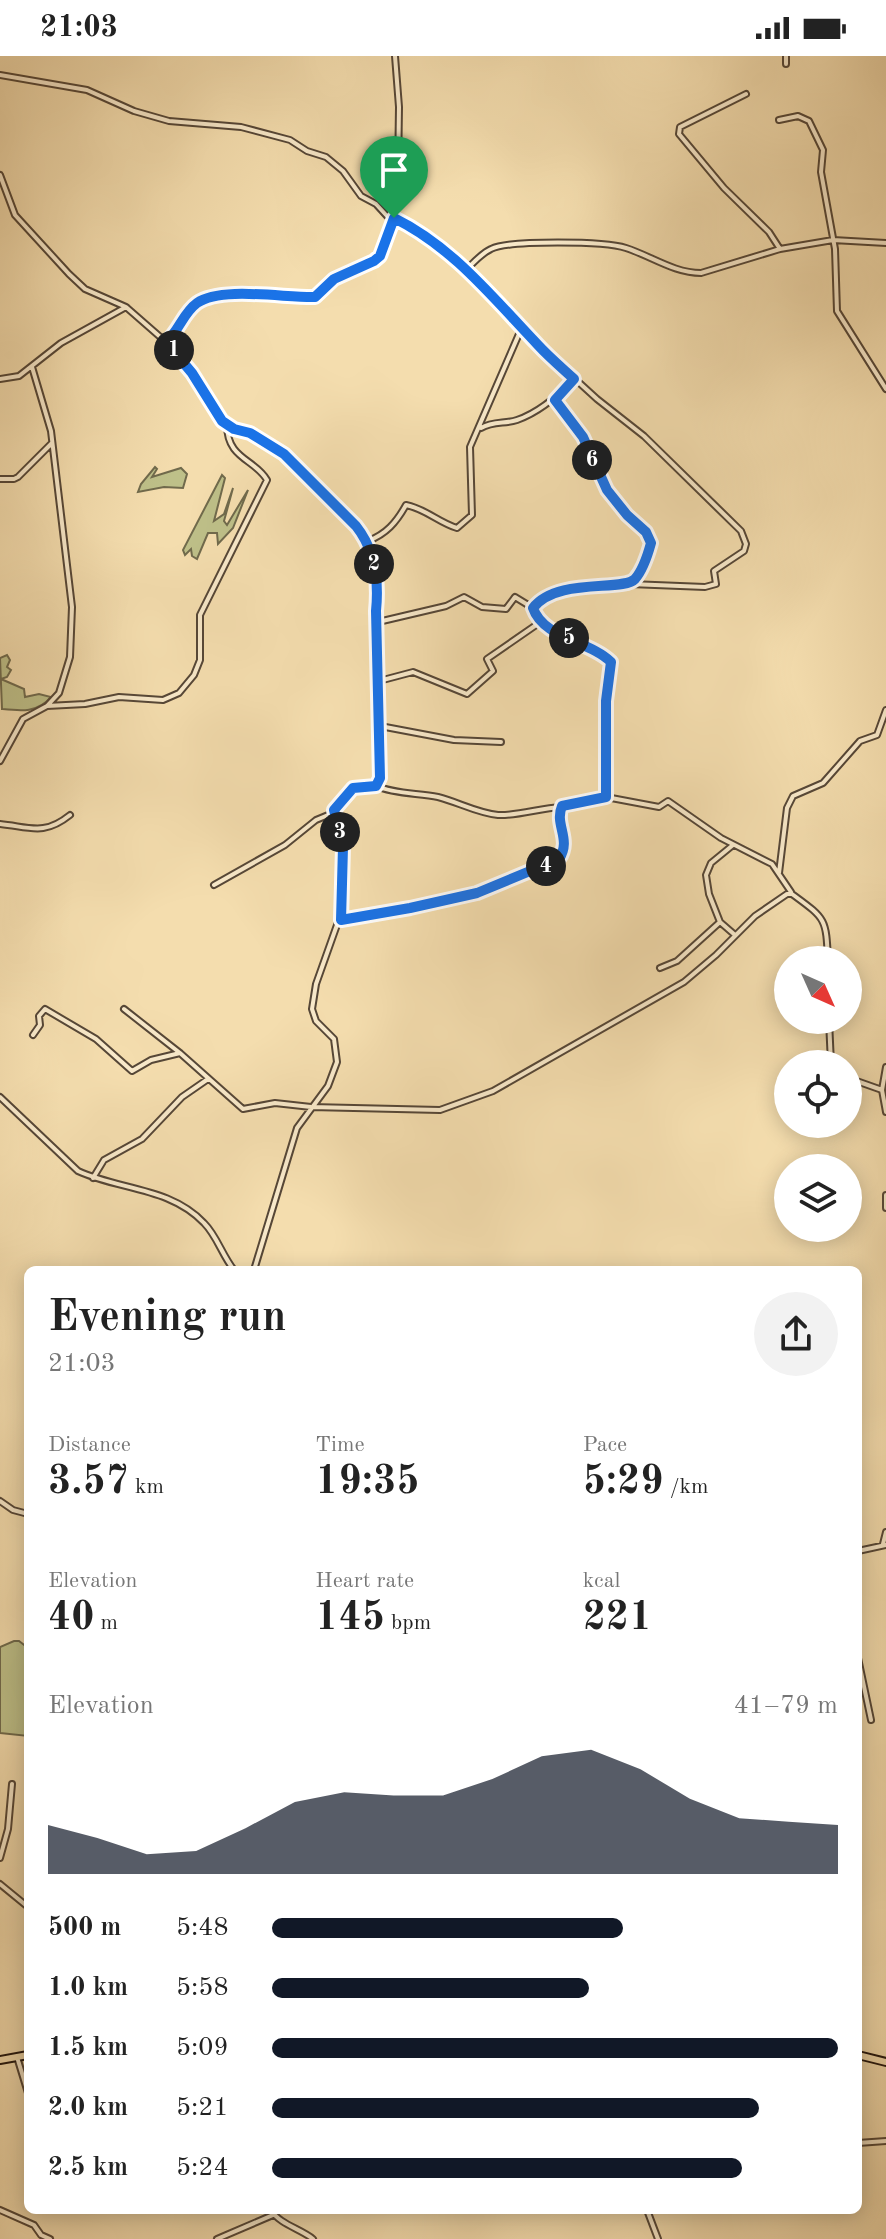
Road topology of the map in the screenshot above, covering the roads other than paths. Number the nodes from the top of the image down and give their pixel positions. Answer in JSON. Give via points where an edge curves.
{"nodes":[{"id":1,"x":395,"y":56,"type":"edge"},
{"id":2,"x":786,"y":56,"type":"edge"},
{"id":3,"x":786,"y":64,"type":"dead end"},
{"id":4,"x":0,"y":75,"type":"edge"},
{"id":5,"x":746,"y":94,"type":"dead end"},
{"id":6,"x":779,"y":120,"type":"dead end"},
{"id":7,"x":0,"y":175,"type":"edge"},
{"id":8,"x":394,"y":218,"type":"junction"},
{"id":9,"x":833,"y":240,"type":"junction"},
{"id":10,"x":886,"y":243,"type":"edge"},
{"id":11,"x":780,"y":249,"type":"junction"},
{"id":12,"x":467,"y":269,"type":"junction"},
{"id":13,"x":126,"y":307,"type":"junction"},
{"id":14,"x":522,"y":327,"type":"junction"},
{"id":15,"x":166,"y":342,"type":"junction"},
{"id":16,"x":32,"y":367,"type":"junction"},
{"id":17,"x":0,"y":379,"type":"edge"},
{"id":18,"x":574,"y":379,"type":"junction"},
{"id":19,"x":886,"y":389,"type":"edge"},
{"id":20,"x":555,"y":400,"type":"junction"},
{"id":21,"x":227,"y":425,"type":"junction"},
{"id":22,"x":481,"y":428,"type":"junction"},
{"id":23,"x":52,"y":443,"type":"junction"},
{"id":24,"x":0,"y":479,"type":"edge"},
{"id":25,"x":363,"y":537,"type":"junction"},
{"id":26,"x":628,"y":583,"type":"junction"},
{"id":27,"x":533,"y":608,"type":"junction"},
{"id":28,"x":377,"y":622,"type":"junction"},
{"id":29,"x":549,"y":627,"type":"junction"},
{"id":30,"x":379,"y":681,"type":"junction"},
{"id":31,"x":47,"y":706,"type":"junction"},
{"id":32,"x":886,"y":710,"type":"edge"},
{"id":33,"x":380,"y":726,"type":"junction"},
{"id":34,"x":501,"y":742,"type":"dead end"},
{"id":35,"x":0,"y":761,"type":"edge"},
{"id":36,"x":376,"y":786,"type":"junction"},
{"id":37,"x":606,"y":797,"type":"junction"},
{"id":38,"x":562,"y":806,"type":"junction"},
{"id":39,"x":333,"y":813,"type":"junction"},
{"id":40,"x":70,"y":815,"type":"dead end"},
{"id":41,"x":0,"y":824,"type":"edge"},
{"id":42,"x":733,"y":845,"type":"junction"},
{"id":43,"x":779,"y":873,"type":"junction"},
{"id":44,"x":214,"y":885,"type":"dead end"},
{"id":45,"x":792,"y":894,"type":"junction"},
{"id":46,"x":341,"y":920,"type":"junction"},
{"id":47,"x":720,"y":922,"type":"junction"},
{"id":48,"x":735,"y":935,"type":"junction"},
{"id":49,"x":827,"y":946,"type":"edge"},
{"id":50,"x":660,"y":968,"type":"dead end"},
{"id":51,"x":124,"y":1009,"type":"dead end"},
{"id":52,"x":33,"y":1035,"type":"dead end"},
{"id":53,"x":180,"y":1053,"type":"junction"},
{"id":54,"x":886,"y":1067,"type":"edge"},
{"id":55,"x":208,"y":1079,"type":"junction"},
{"id":56,"x":862,"y":1083,"type":"edge"},
{"id":57,"x":882,"y":1090,"type":"junction"},
{"id":58,"x":0,"y":1097,"type":"edge"},
{"id":59,"x":311,"y":1107,"type":"junction"},
{"id":60,"x":886,"y":1112,"type":"edge"},
{"id":61,"x":93,"y":1178,"type":"junction"},
{"id":62,"x":886,"y":1195,"type":"edge"},
{"id":63,"x":886,"y":1208,"type":"edge"},
{"id":64,"x":231,"y":1266,"type":"edge"},
{"id":65,"x":255,"y":1266,"type":"edge"},
{"id":66,"x":0,"y":1501,"type":"edge"},
{"id":67,"x":24,"y":1513,"type":"edge"},
{"id":68,"x":886,"y":1532,"type":"edge"},
{"id":69,"x":884,"y":1544,"type":"edge"},
{"id":70,"x":862,"y":1550,"type":"edge"},
{"id":71,"x":862,"y":1677,"type":"edge"},
{"id":72,"x":871,"y":1720,"type":"dead end"},
{"id":73,"x":12,"y":1784,"type":"dead end"},
{"id":74,"x":0,"y":1858,"type":"edge"},
{"id":75,"x":0,"y":1884,"type":"edge"},
{"id":76,"x":24,"y":1904,"type":"edge"},
{"id":77,"x":24,"y":2056,"type":"edge"},
{"id":78,"x":862,"y":2056,"type":"edge"},
{"id":79,"x":17,"y":2057,"type":"junction"},
{"id":80,"x":0,"y":2060,"type":"edge"},
{"id":81,"x":886,"y":2062,"type":"edge"},
{"id":82,"x":24,"y":2080,"type":"edge"},
{"id":83,"x":886,"y":2141,"type":"edge"},
{"id":84,"x":862,"y":2143,"type":"edge"},
{"id":85,"x":0,"y":2210,"type":"edge"},
{"id":86,"x":268,"y":2214,"type":"edge"},
{"id":87,"x":275,"y":2214,"type":"edge"},
{"id":88,"x":649,"y":2214,"type":"edge"},
{"id":89,"x":50,"y":2239,"type":"edge"},
{"id":90,"x":217,"y":2239,"type":"edge"},
{"id":91,"x":313,"y":2239,"type":"edge"},
{"id":92,"x":658,"y":2239,"type":"edge"}],
"edges":[{"from":1,"to":8,"type":"street","via":[[399,107]]},
{"from":2,"to":3,"type":"street"},
{"from":4,"to":8,"type":"street","via":[[87,90],[169,121],[241,127],[290,140],[326,157],[361,196]]},
{"from":5,"to":11,"type":"street","via":[[680,127],[679,134]]},
{"from":6,"to":9,"type":"street","via":[[798,116],[815,131],[823,150],[821,172]]},
{"from":7,"to":13,"type":"street","via":[[15,215],[69,274],[85,289]]},
{"from":8,"to":12,"type":"street"},
{"from":8,"to":15,"type":"street","via":[[380,256],[334,279],[315,297],[254,293],[205,298],[188,311]]},
{"from":9,"to":10,"type":"street"},
{"from":9,"to":11,"type":"street"},
{"from":9,"to":19,"type":"street","via":[[837,311]]},
{"from":11,"to":12,"type":"street","via":[[691,273],[619,246],[517,245],[490,249]]},
{"from":12,"to":14,"type":"street"},
{"from":13,"to":15,"type":"street"},
{"from":13,"to":16,"type":"street","via":[[61,343]]},
{"from":14,"to":18,"type":"street"},
{"from":14,"to":22,"type":"street"},
{"from":15,"to":21,"type":"street"},
{"from":16,"to":17,"type":"street"},
{"from":16,"to":23,"type":"street"},
{"from":18,"to":20,"type":"street"},
{"from":18,"to":26,"type":"street","via":[[644,436],[741,531],[746,544],[744,551],[714,571],[716,584]]},
{"from":20,"to":22,"type":"street","via":[[517,420]]},
{"from":20,"to":26,"type":"street","via":[[583,437],[607,490],[651,538]]},
{"from":21,"to":25,"type":"street","via":[[284,454]]},
{"from":21,"to":31,"type":"street","via":[[238,456],[267,480],[200,615],[201,651],[194,675],[179,693],[163,700],[119,697]]},
{"from":22,"to":25,"type":"street","via":[[470,450],[472,515],[457,528],[406,505],[397,522],[380,536],[368,541]]},
{"from":23,"to":24,"type":"street","via":[[18,477]]},
{"from":23,"to":31,"type":"street","via":[[72,607],[68,665],[61,690]]},
{"from":25,"to":28,"type":"street","via":[[378,576]]},
{"from":26,"to":27,"type":"street","via":[[568,590]]},
{"from":27,"to":28,"type":"street","via":[[515,597],[506,609],[482,607],[464,597]]},
{"from":27,"to":29,"type":"street"},
{"from":28,"to":30,"type":"street"},
{"from":29,"to":30,"type":"street","via":[[539,623],[487,659],[493,671],[467,694],[413,672]]},
{"from":29,"to":37,"type":"street","via":[[611,662]]},
{"from":30,"to":33,"type":"street"},
{"from":31,"to":35,"type":"street","via":[[23,719]]},
{"from":32,"to":43,"type":"street","via":[[877,735],[860,741],[823,783],[793,796]]},
{"from":33,"to":34,"type":"street","via":[[454,740]]},
{"from":33,"to":36,"type":"street","via":[[381,772]]},
{"from":36,"to":38,"type":"street","via":[[499,815]]},
{"from":36,"to":39,"type":"street","via":[[353,788]]},
{"from":37,"to":38,"type":"street"},
{"from":37,"to":42,"type":"street","via":[[659,807],[668,801]]},
{"from":38,"to":46,"type":"street","via":[[565,846],[553,863],[464,896]]},
{"from":39,"to":44,"type":"street"},
{"from":39,"to":46,"type":"street","via":[[343,847]]},
{"from":40,"to":41,"type":"street","via":[[46,829]]},
{"from":42,"to":43,"type":"street","via":[[772,864]]},
{"from":42,"to":47,"type":"street","via":[[706,872]]},
{"from":43,"to":45,"type":"street"},
{"from":45,"to":48,"type":"street","via":[[770,904]]},
{"from":45,"to":49,"type":"street","via":[[825,923]]},
{"from":46,"to":59,"type":"street","via":[[312,1009],[334,1039],[337,1062],[328,1086]]},
{"from":47,"to":48,"type":"street"},
{"from":47,"to":50,"type":"street","via":[[677,961]]},
{"from":48,"to":59,"type":"street","via":[[684,982],[493,1091],[440,1110]]},
{"from":51,"to":53,"type":"street"},
{"from":52,"to":53,"type":"street","via":[[45,1009],[96,1039],[132,1071]]},
{"from":53,"to":55,"type":"street"},
{"from":54,"to":57,"type":"street"},
{"from":55,"to":59,"type":"street","via":[[243,1109],[275,1103]]},
{"from":55,"to":61,"type":"street","via":[[182,1097],[142,1139],[104,1160]]},
{"from":56,"to":57,"type":"street"},
{"from":57,"to":60,"type":"street"},
{"from":58,"to":61,"type":"street","via":[[78,1171]]},
{"from":59,"to":65,"type":"street","via":[[292,1141]]},
{"from":61,"to":64,"type":"street","via":[[155,1193],[184,1207],[204,1223]]},
{"from":62,"to":63,"type":"street"},
{"from":66,"to":67,"type":"street"},
{"from":68,"to":69,"type":"street"},
{"from":69,"to":70,"type":"street"},
{"from":71,"to":72,"type":"street"},
{"from":73,"to":74,"type":"street"},
{"from":75,"to":76,"type":"street"},
{"from":77,"to":79,"type":"main road"},
{"from":78,"to":81,"type":"main road"},
{"from":79,"to":80,"type":"main road"},
{"from":79,"to":82,"type":"street"},
{"from":83,"to":84,"type":"street"},
{"from":85,"to":89,"type":"street","via":[[34,2225]]},
{"from":86,"to":90,"type":"street"},
{"from":87,"to":91,"type":"street"},
{"from":88,"to":92,"type":"street"}]}
